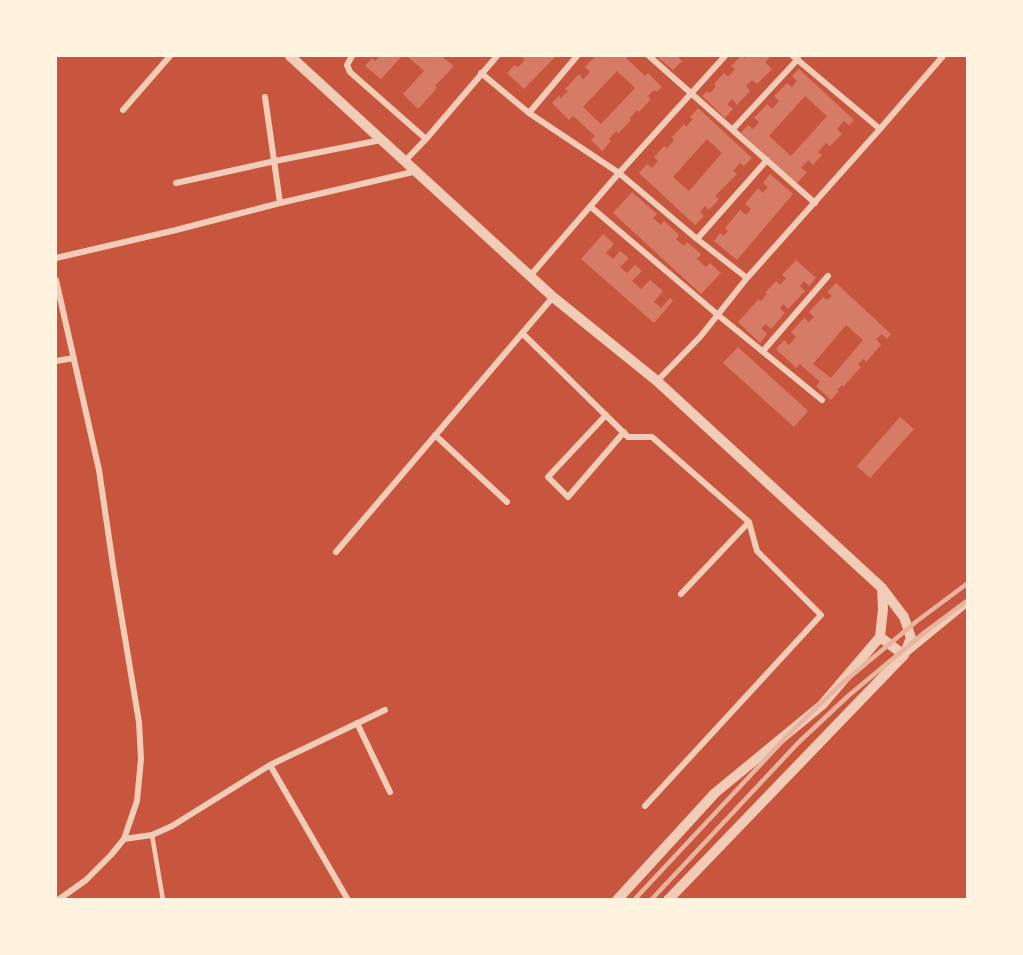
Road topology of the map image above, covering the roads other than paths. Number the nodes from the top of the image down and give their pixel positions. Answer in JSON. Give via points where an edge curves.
{"nodes":[{"id":1,"x":170,"y":56,"type":"edge"},
{"id":2,"x":290,"y":56,"type":"edge"},
{"id":3,"x":352,"y":56,"type":"edge"},
{"id":4,"x":486,"y":56,"type":"edge"},
{"id":5,"x":577,"y":56,"type":"edge"},
{"id":6,"x":649,"y":56,"type":"edge"},
{"id":7,"x":726,"y":56,"type":"edge"},
{"id":8,"x":943,"y":56,"type":"edge"},
{"id":9,"x":495,"y":58,"type":"edge"},
{"id":10,"x":796,"y":58,"type":"edge"},
{"id":11,"x":482,"y":74,"type":"junction"},
{"id":12,"x":692,"y":93,"type":"junction"},
{"id":13,"x":265,"y":97,"type":"dead end"},
{"id":14,"x":123,"y":110,"type":"dead end"},
{"id":15,"x":529,"y":113,"type":"junction"},
{"id":16,"x":733,"y":129,"type":"junction"},
{"id":17,"x":880,"y":129,"type":"junction"},
{"id":18,"x":426,"y":139,"type":"junction"},
{"id":19,"x":381,"y":140,"type":"junction"},
{"id":20,"x":767,"y":160,"type":"junction"},
{"id":21,"x":275,"y":161,"type":"junction"},
{"id":22,"x":405,"y":161,"type":"junction"},
{"id":23,"x":417,"y":171,"type":"junction"},
{"id":24,"x":619,"y":173,"type":"junction"},
{"id":25,"x":176,"y":183,"type":"dead end"},
{"id":26,"x":280,"y":203,"type":"junction"},
{"id":27,"x":815,"y":203,"type":"junction"},
{"id":28,"x":591,"y":207,"type":"junction"},
{"id":29,"x":697,"y":238,"type":"junction"},
{"id":30,"x":56,"y":258,"type":"edge"},
{"id":31,"x":530,"y":276,"type":"junction"},
{"id":32,"x":828,"y":276,"type":"dead end"},
{"id":33,"x":747,"y":278,"type":"junction"},
{"id":34,"x":56,"y":280,"type":"edge"},
{"id":35,"x":553,"y":297,"type":"junction"},
{"id":36,"x":718,"y":315,"type":"junction"},
{"id":37,"x":522,"y":333,"type":"junction"},
{"id":38,"x":763,"y":351,"type":"junction"},
{"id":39,"x":74,"y":358,"type":"junction"},
{"id":40,"x":56,"y":361,"type":"edge"},
{"id":41,"x":657,"y":381,"type":"junction"},
{"id":42,"x":822,"y":400,"type":"dead end"},
{"id":43,"x":606,"y":415,"type":"junction"},
{"id":44,"x":624,"y":432,"type":"junction"},
{"id":45,"x":435,"y":435,"type":"junction"},
{"id":46,"x":507,"y":502,"type":"dead end"},
{"id":47,"x":748,"y":522,"type":"junction"},
{"id":48,"x":336,"y":552,"type":"dead end"},
{"id":49,"x":882,"y":588,"type":"junction"},
{"id":50,"x":681,"y":594,"type":"dead end"},
{"id":51,"x":968,"y":603,"type":"edge"},
{"id":52,"x":880,"y":637,"type":"junction"},
{"id":53,"x":904,"y":655,"type":"junction"},
{"id":54,"x":385,"y":710,"type":"dead end"},
{"id":55,"x":357,"y":723,"type":"junction"},
{"id":56,"x":270,"y":765,"type":"junction"},
{"id":57,"x":390,"y":792,"type":"dead end"},
{"id":58,"x":645,"y":806,"type":"dead end"},
{"id":59,"x":152,"y":835,"type":"junction"},
{"id":60,"x":124,"y":839,"type":"junction"},
{"id":61,"x":58,"y":900,"type":"edge"},
{"id":62,"x":163,"y":900,"type":"edge"},
{"id":63,"x":348,"y":900,"type":"edge"},
{"id":64,"x":617,"y":900,"type":"edge"},
{"id":65,"x":668,"y":900,"type":"edge"}],
"edges":[{"from":1,"to":14,"type":"street"},
{"from":2,"to":19,"type":"street"},
{"from":3,"to":18,"type":"street","via":[[347,65],[350,72]]},
{"from":4,"to":9,"type":"street"},
{"from":5,"to":15,"type":"street"},
{"from":6,"to":12,"type":"street"},
{"from":7,"to":12,"type":"street"},
{"from":8,"to":17,"type":"street"},
{"from":9,"to":11,"type":"street"},
{"from":10,"to":16,"type":"street"},
{"from":10,"to":17,"type":"street"},
{"from":11,"to":15,"type":"street"},
{"from":11,"to":18,"type":"street"},
{"from":12,"to":16,"type":"street"},
{"from":12,"to":24,"type":"street"},
{"from":13,"to":21,"type":"street"},
{"from":15,"to":24,"type":"street"},
{"from":16,"to":20,"type":"street"},
{"from":17,"to":27,"type":"street"},
{"from":18,"to":22,"type":"street"},
{"from":19,"to":21,"type":"street"},
{"from":19,"to":22,"type":"street"},
{"from":20,"to":27,"type":"street"},
{"from":20,"to":29,"type":"street"},
{"from":21,"to":25,"type":"street"},
{"from":21,"to":26,"type":"street"},
{"from":22,"to":23,"type":"street"},
{"from":23,"to":26,"type":"street"},
{"from":23,"to":31,"type":"street"},
{"from":24,"to":28,"type":"street"},
{"from":24,"to":29,"type":"street"},
{"from":26,"to":30,"type":"street"},
{"from":27,"to":33,"type":"street"},
{"from":28,"to":31,"type":"street"},
{"from":28,"to":36,"type":"street"},
{"from":29,"to":33,"type":"street"},
{"from":31,"to":35,"type":"street"},
{"from":32,"to":38,"type":"street"},
{"from":33,"to":36,"type":"street"},
{"from":34,"to":39,"type":"street"},
{"from":35,"to":37,"type":"street"},
{"from":35,"to":41,"type":"street"},
{"from":36,"to":38,"type":"street"},
{"from":36,"to":41,"type":"street"},
{"from":37,"to":43,"type":"street"},
{"from":37,"to":45,"type":"street"},
{"from":38,"to":42,"type":"street"},
{"from":39,"to":40,"type":"street"},
{"from":39,"to":60,"type":"street","via":[[99,470],[139,722],[137,801]]},
{"from":41,"to":49,"type":"street"},
{"from":43,"to":44,"type":"street"},
{"from":43,"to":44,"type":"street","via":[[548,477],[568,497]]},
{"from":44,"to":47,"type":"street","via":[[628,437],[652,438]]},
{"from":45,"to":46,"type":"street"},
{"from":45,"to":48,"type":"street"},
{"from":47,"to":50,"type":"street"},
{"from":47,"to":58,"type":"street","via":[[757,551],[821,615]]},
{"from":49,"to":52,"type":"street"},
{"from":49,"to":53,"type":"street","via":[[904,617],[911,638]]},
{"from":51,"to":53,"type":"street"},
{"from":52,"to":53,"type":"street"},
{"from":52,"to":64,"type":"street","via":[[822,705],[715,793]]},
{"from":53,"to":65,"type":"street"},
{"from":54,"to":55,"type":"street"},
{"from":55,"to":56,"type":"street"},
{"from":55,"to":57,"type":"street"},
{"from":56,"to":59,"type":"street"},
{"from":56,"to":63,"type":"street"},
{"from":59,"to":60,"type":"street"},
{"from":59,"to":62,"type":"lane"},
{"from":60,"to":61,"type":"street","via":[[86,880]]}]}
